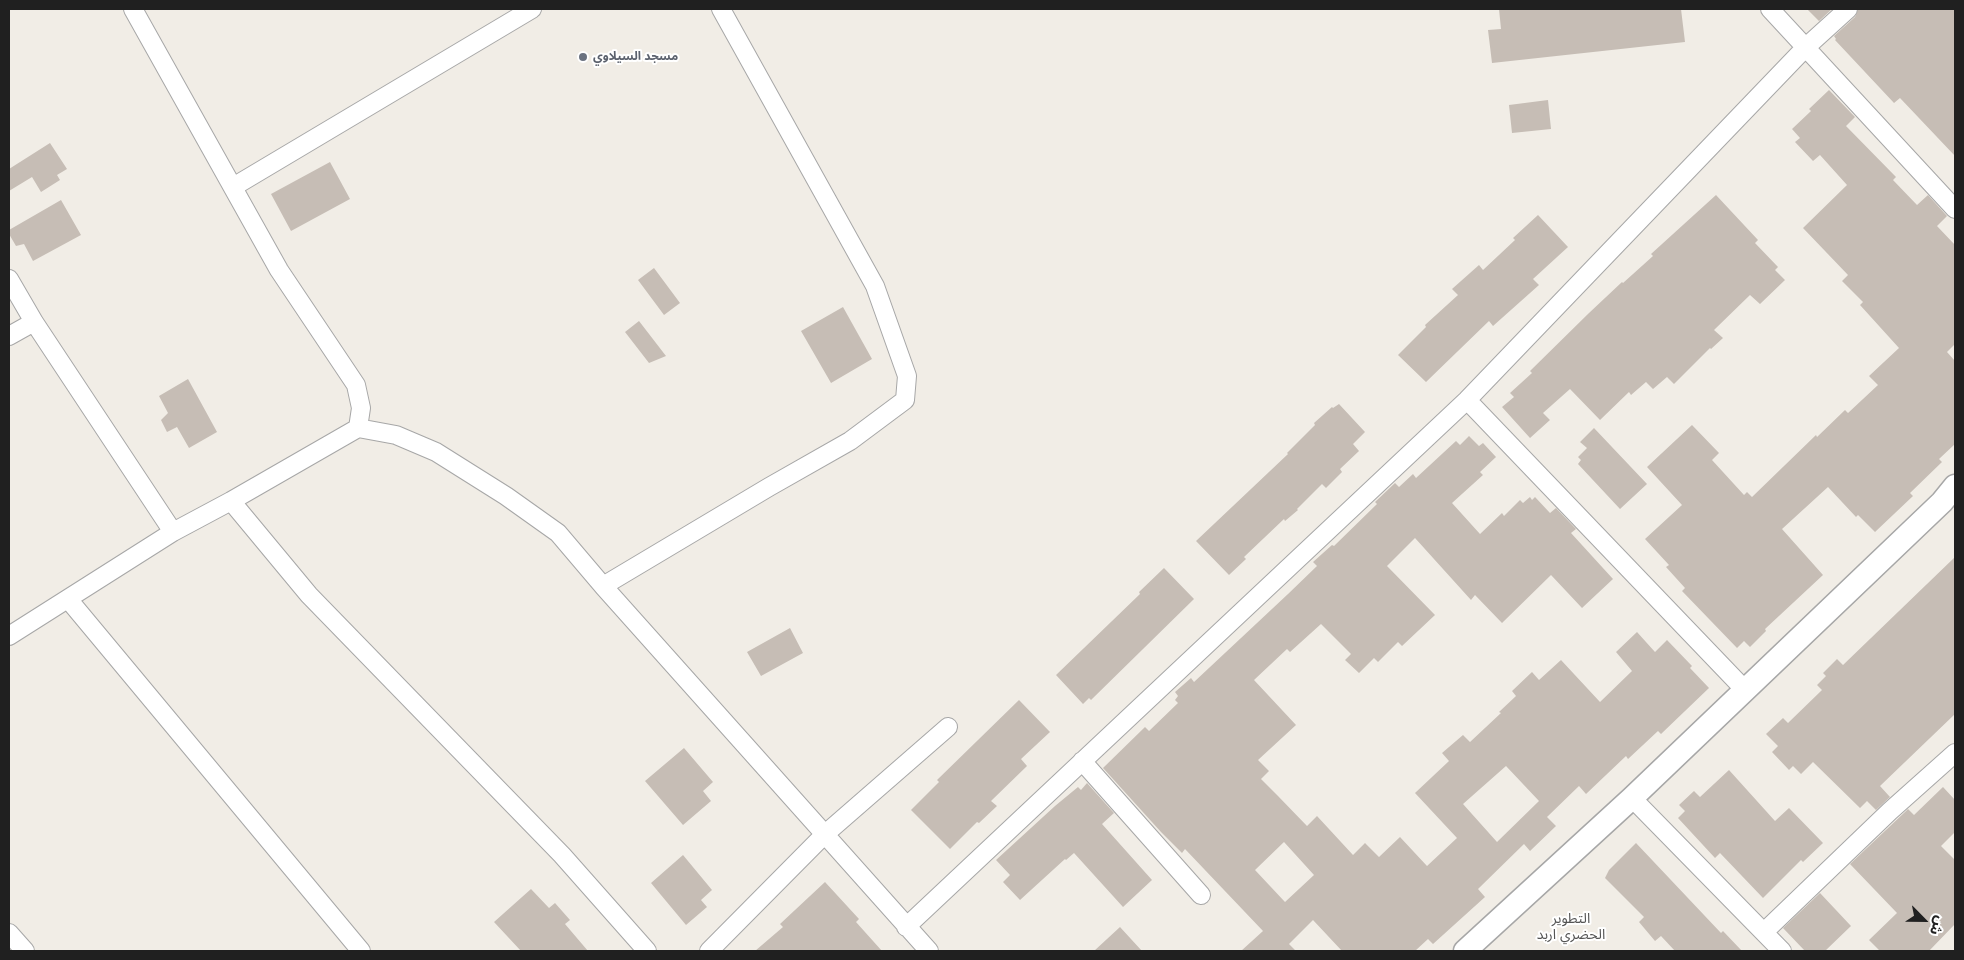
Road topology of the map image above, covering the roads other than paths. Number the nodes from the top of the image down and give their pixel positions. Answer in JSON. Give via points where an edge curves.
{"nodes":[{"id":1,"x":133,"y":9,"type":"edge"},
{"id":2,"x":532,"y":9,"type":"edge"},
{"id":3,"x":721,"y":9,"type":"edge"},
{"id":4,"x":1770,"y":9,"type":"edge"},
{"id":5,"x":1848,"y":9,"type":"edge"},
{"id":6,"x":1805,"y":48,"type":"junction"},
{"id":7,"x":233,"y":187,"type":"junction"},
{"id":8,"x":1955,"y":209,"type":"edge"},
{"id":9,"x":9,"y":279,"type":"edge"},
{"id":10,"x":34,"y":322,"type":"junction"},
{"id":11,"x":9,"y":336,"type":"edge"},
{"id":12,"x":1467,"y":400,"type":"junction"},
{"id":13,"x":358,"y":428,"type":"junction"},
{"id":14,"x":1955,"y":486,"type":"edge"},
{"id":15,"x":231,"y":501,"type":"junction"},
{"id":16,"x":173,"y":532,"type":"junction"},
{"id":17,"x":603,"y":586,"type":"junction"},
{"id":18,"x":68,"y":599,"type":"junction"},
{"id":19,"x":9,"y":636,"type":"edge"},
{"id":20,"x":1744,"y":690,"type":"junction"},
{"id":21,"x":948,"y":727,"type":"dead end"},
{"id":22,"x":1955,"y":753,"type":"edge"},
{"id":23,"x":1082,"y":760,"type":"junction"},
{"id":24,"x":1632,"y":798,"type":"junction"},
{"id":25,"x":824,"y":834,"type":"junction"},
{"id":26,"x":1201,"y":895,"type":"dead end"},
{"id":27,"x":906,"y":927,"type":"junction"},
{"id":28,"x":1764,"y":932,"type":"junction"},
{"id":29,"x":9,"y":933,"type":"edge"},
{"id":30,"x":25,"y":951,"type":"edge"},
{"id":31,"x":361,"y":951,"type":"edge"},
{"id":32,"x":646,"y":951,"type":"edge"},
{"id":33,"x":709,"y":951,"type":"edge"},
{"id":34,"x":929,"y":951,"type":"edge"},
{"id":35,"x":1465,"y":951,"type":"edge"},
{"id":36,"x":1782,"y":951,"type":"edge"}],
"edges":[{"from":1,"to":7,"type":"street"},
{"from":2,"to":7,"type":"street"},
{"from":3,"to":17,"type":"street","via":[[876,286],[907,376],[905,400],[850,441]]},
{"from":4,"to":6,"type":"street"},
{"from":5,"to":6,"type":"street"},
{"from":6,"to":8,"type":"street"},
{"from":6,"to":12,"type":"street"},
{"from":7,"to":13,"type":"street","via":[[279,270],[356,385],[361,408]]},
{"from":9,"to":10,"type":"street"},
{"from":10,"to":11,"type":"street"},
{"from":10,"to":16,"type":"street"},
{"from":12,"to":20,"type":"street"},
{"from":12,"to":23,"type":"street"},
{"from":13,"to":15,"type":"street"},
{"from":13,"to":17,"type":"street","via":[[396,435],[436,452],[506,496],[558,533]]},
{"from":14,"to":20,"type":"street"},
{"from":15,"to":16,"type":"street"},
{"from":15,"to":32,"type":"street","via":[[309,595],[562,855]]},
{"from":16,"to":18,"type":"street"},
{"from":17,"to":25,"type":"street"},
{"from":18,"to":19,"type":"street"},
{"from":18,"to":31,"type":"street"},
{"from":20,"to":24,"type":"street"},
{"from":21,"to":25,"type":"street"},
{"from":22,"to":28,"type":"street","via":[[1890,810]]},
{"from":23,"to":26,"type":"street"},
{"from":23,"to":27,"type":"street"},
{"from":24,"to":28,"type":"street"},
{"from":24,"to":35,"type":"street"},
{"from":25,"to":27,"type":"street"},
{"from":25,"to":33,"type":"street"},
{"from":27,"to":34,"type":"street"},
{"from":28,"to":36,"type":"street"},
{"from":29,"to":30,"type":"street"}]}
